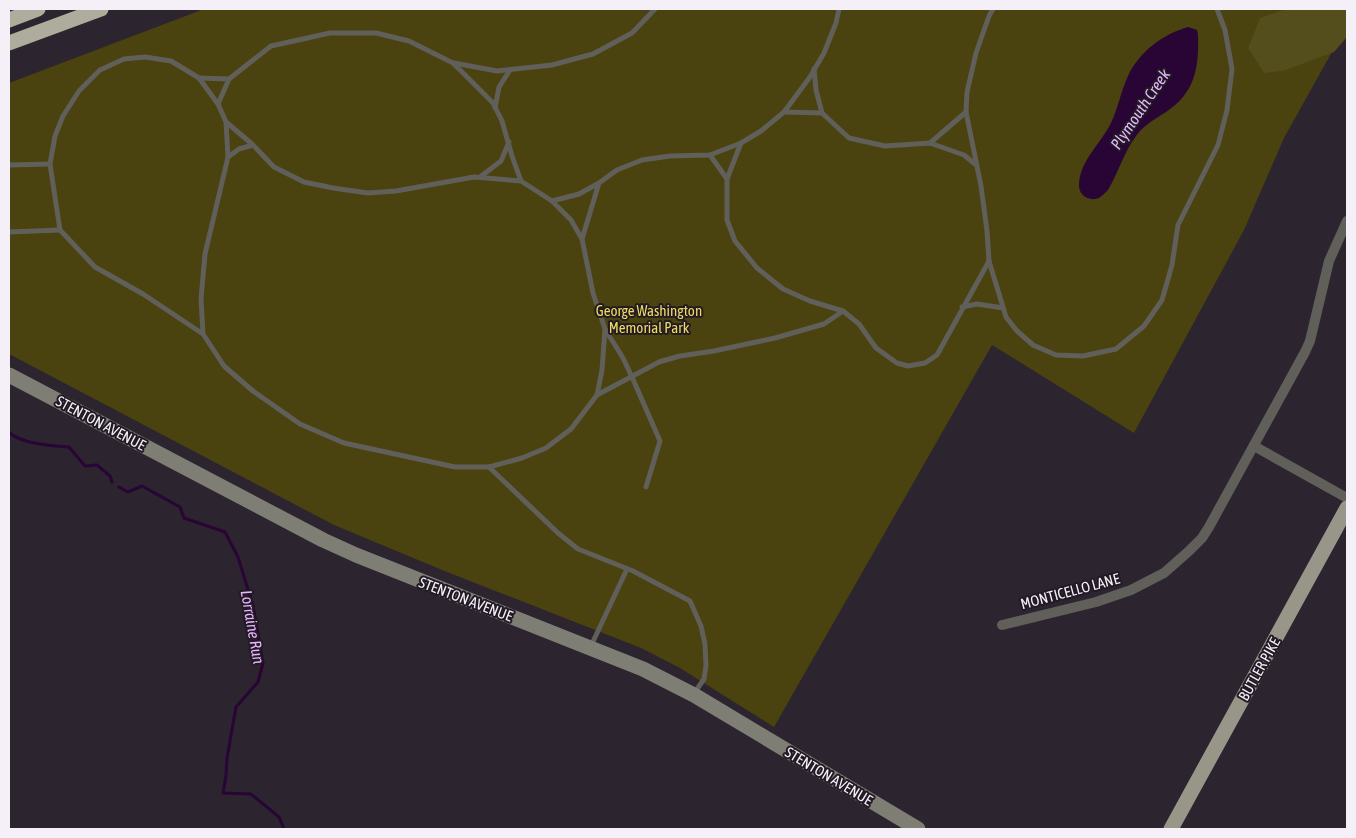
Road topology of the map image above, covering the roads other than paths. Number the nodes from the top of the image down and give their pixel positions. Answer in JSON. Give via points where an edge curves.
{"nodes":[{"id":1,"x":38,"y":9,"type":"edge"},
{"id":2,"x":101,"y":9,"type":"edge"},
{"id":3,"x":655,"y":9,"type":"edge"},
{"id":4,"x":839,"y":9,"type":"edge"},
{"id":5,"x":993,"y":9,"type":"edge"},
{"id":6,"x":1216,"y":9,"type":"edge"},
{"id":7,"x":9,"y":20,"type":"edge"},
{"id":8,"x":9,"y":43,"type":"edge"},
{"id":9,"x":453,"y":63,"type":"junction"},
{"id":10,"x":814,"y":69,"type":"junction"},
{"id":11,"x":510,"y":70,"type":"junction"},
{"id":12,"x":199,"y":78,"type":"junction"},
{"id":13,"x":229,"y":79,"type":"junction"},
{"id":14,"x":218,"y":104,"type":"junction"},
{"id":15,"x":495,"y":108,"type":"junction"},
{"id":16,"x":784,"y":112,"type":"junction"},
{"id":17,"x":966,"y":112,"type":"junction"},
{"id":18,"x":822,"y":113,"type":"junction"},
{"id":19,"x":226,"y":122,"type":"junction"},
{"id":20,"x":509,"y":142,"type":"junction"},
{"id":21,"x":741,"y":143,"type":"junction"},
{"id":22,"x":930,"y":144,"type":"junction"},
{"id":23,"x":253,"y":145,"type":"junction"},
{"id":24,"x":710,"y":155,"type":"junction"},
{"id":25,"x":228,"y":157,"type":"junction"},
{"id":26,"x":50,"y":164,"type":"junction"},
{"id":27,"x":9,"y":165,"type":"edge"},
{"id":28,"x":976,"y":165,"type":"junction"},
{"id":29,"x":480,"y":177,"type":"junction"},
{"id":30,"x":727,"y":179,"type":"junction"},
{"id":31,"x":521,"y":181,"type":"junction"},
{"id":32,"x":599,"y":183,"type":"junction"},
{"id":33,"x":552,"y":201,"type":"junction"},
{"id":34,"x":1347,"y":221,"type":"edge"},
{"id":35,"x":60,"y":230,"type":"junction"},
{"id":36,"x":9,"y":232,"type":"edge"},
{"id":37,"x":582,"y":239,"type":"junction"},
{"id":38,"x":989,"y":260,"type":"junction"},
{"id":39,"x":962,"y":308,"type":"junction"},
{"id":40,"x":1003,"y":308,"type":"junction"},
{"id":41,"x":842,"y":311,"type":"junction"},
{"id":42,"x":604,"y":329,"type":"junction"},
{"id":43,"x":203,"y":334,"type":"junction"},
{"id":44,"x":9,"y":375,"type":"edge"},
{"id":45,"x":632,"y":377,"type":"junction"},
{"id":46,"x":597,"y":395,"type":"junction"},
{"id":47,"x":1254,"y":446,"type":"junction"},
{"id":48,"x":489,"y":467,"type":"junction"},
{"id":49,"x":646,"y":487,"type":"dead end"},
{"id":50,"x":1347,"y":498,"type":"edge"},
{"id":51,"x":1347,"y":508,"type":"edge"},
{"id":52,"x":627,"y":569,"type":"junction"},
{"id":53,"x":1002,"y":625,"type":"dead end"},
{"id":54,"x":590,"y":647,"type":"junction"},
{"id":55,"x":694,"y":695,"type":"junction"},
{"id":56,"x":918,"y":829,"type":"edge"},
{"id":57,"x":1171,"y":829,"type":"edge"}],
"edges":[{"from":1,"to":7,"type":"highway"},
{"from":2,"to":8,"type":"highway"},
{"from":3,"to":11,"type":"lane","via":[[632,33],[593,54],[552,65]]},
{"from":4,"to":10,"type":"lane","via":[[824,53]]},
{"from":5,"to":17,"type":"lane","via":[[976,53]]},
{"from":6,"to":40,"type":"lane","via":[[1225,30],[1232,69],[1227,110],[1218,145],[1178,225],[1162,300],[1144,326],[1116,349],[1083,356],[1056,355],[1033,345],[1006,317]]},
{"from":9,"to":11,"type":"lane","via":[[497,71]]},
{"from":9,"to":13,"type":"lane","via":[[409,41],[376,33],[330,33],[271,46]]},
{"from":9,"to":15,"type":"lane"},
{"from":10,"to":16,"type":"lane"},
{"from":10,"to":18,"type":"lane"},
{"from":11,"to":15,"type":"lane","via":[[498,87]]},
{"from":12,"to":13,"type":"lane"},
{"from":12,"to":14,"type":"lane"},
{"from":12,"to":26,"type":"lane","via":[[171,61],[145,57],[124,60],[100,70],[79,91],[62,116]]},
{"from":13,"to":14,"type":"lane"},
{"from":14,"to":19,"type":"lane"},
{"from":15,"to":20,"type":"lane"},
{"from":16,"to":18,"type":"lane"},
{"from":16,"to":21,"type":"lane"},
{"from":17,"to":22,"type":"lane"},
{"from":17,"to":28,"type":"lane"},
{"from":18,"to":22,"type":"lane","via":[[849,138],[885,146]]},
{"from":19,"to":23,"type":"lane"},
{"from":19,"to":25,"type":"lane"},
{"from":20,"to":29,"type":"lane","via":[[501,161]]},
{"from":20,"to":31,"type":"lane"},
{"from":21,"to":24,"type":"lane"},
{"from":21,"to":30,"type":"lane"},
{"from":22,"to":28,"type":"lane","via":[[964,155]]},
{"from":23,"to":25,"type":"lane","via":[[240,148]]},
{"from":23,"to":29,"type":"lane","via":[[274,167],[304,182],[368,193]]},
{"from":24,"to":30,"type":"lane"},
{"from":24,"to":32,"type":"lane","via":[[642,160],[617,170]]},
{"from":25,"to":43,"type":"lane","via":[[205,254],[200,299]]},
{"from":26,"to":27,"type":"lane"},
{"from":26,"to":35,"type":"lane"},
{"from":28,"to":38,"type":"lane","via":[[982,186]]},
{"from":29,"to":31,"type":"lane"},
{"from":30,"to":41,"type":"lane","via":[[726,220],[735,241],[757,268],[783,290]]},
{"from":31,"to":33,"type":"lane"},
{"from":32,"to":33,"type":"lane","via":[[578,194]]},
{"from":32,"to":37,"type":"lane"},
{"from":33,"to":37,"type":"lane","via":[[571,220]]},
{"from":34,"to":47,"type":"street","name":"MONTICELLO LANE","via":[[1330,261],[1310,341]]},
{"from":35,"to":36,"type":"lane"},
{"from":35,"to":43,"type":"lane","via":[[95,268],[143,294]]},
{"from":37,"to":42,"type":"lane"},
{"from":38,"to":39,"type":"lane"},
{"from":38,"to":40,"type":"lane"},
{"from":39,"to":40,"type":"lane","via":[[977,304]]},
{"from":39,"to":41,"type":"lane","via":[[937,355],[925,363],[908,366],[897,363],[876,348],[859,324]]},
{"from":41,"to":45,"type":"lane","via":[[824,324],[766,340],[680,356],[659,362]]},
{"from":42,"to":45,"type":"lane"},
{"from":42,"to":46,"type":"lane"},
{"from":43,"to":48,"type":"lane","via":[[224,366],[300,424],[344,443],[381,452],[455,467]]},
{"from":44,"to":54,"type":"main road","name":"STENTON AVENUE","via":[[331,544]]},
{"from":45,"to":46,"type":"lane"},
{"from":45,"to":49,"type":"lane","via":[[660,441]]},
{"from":46,"to":48,"type":"lane","via":[[571,429],[546,448]]},
{"from":47,"to":50,"type":"street"},
{"from":47,"to":53,"type":"street","name":"MONTICELLO LANE","via":[[1202,538],[1164,573],[1116,596]]},
{"from":48,"to":52,"type":"lane","via":[[578,549]]},
{"from":51,"to":57,"type":"main road","name":"BUTLER PIKE"},
{"from":52,"to":54,"type":"lane"},
{"from":52,"to":55,"type":"lane","via":[[690,601],[701,626],[706,659],[704,678]]},
{"from":54,"to":55,"type":"main road","name":"STENTON AVENUE"},
{"from":55,"to":56,"type":"main road","name":"STENTON AVENUE"}]}
